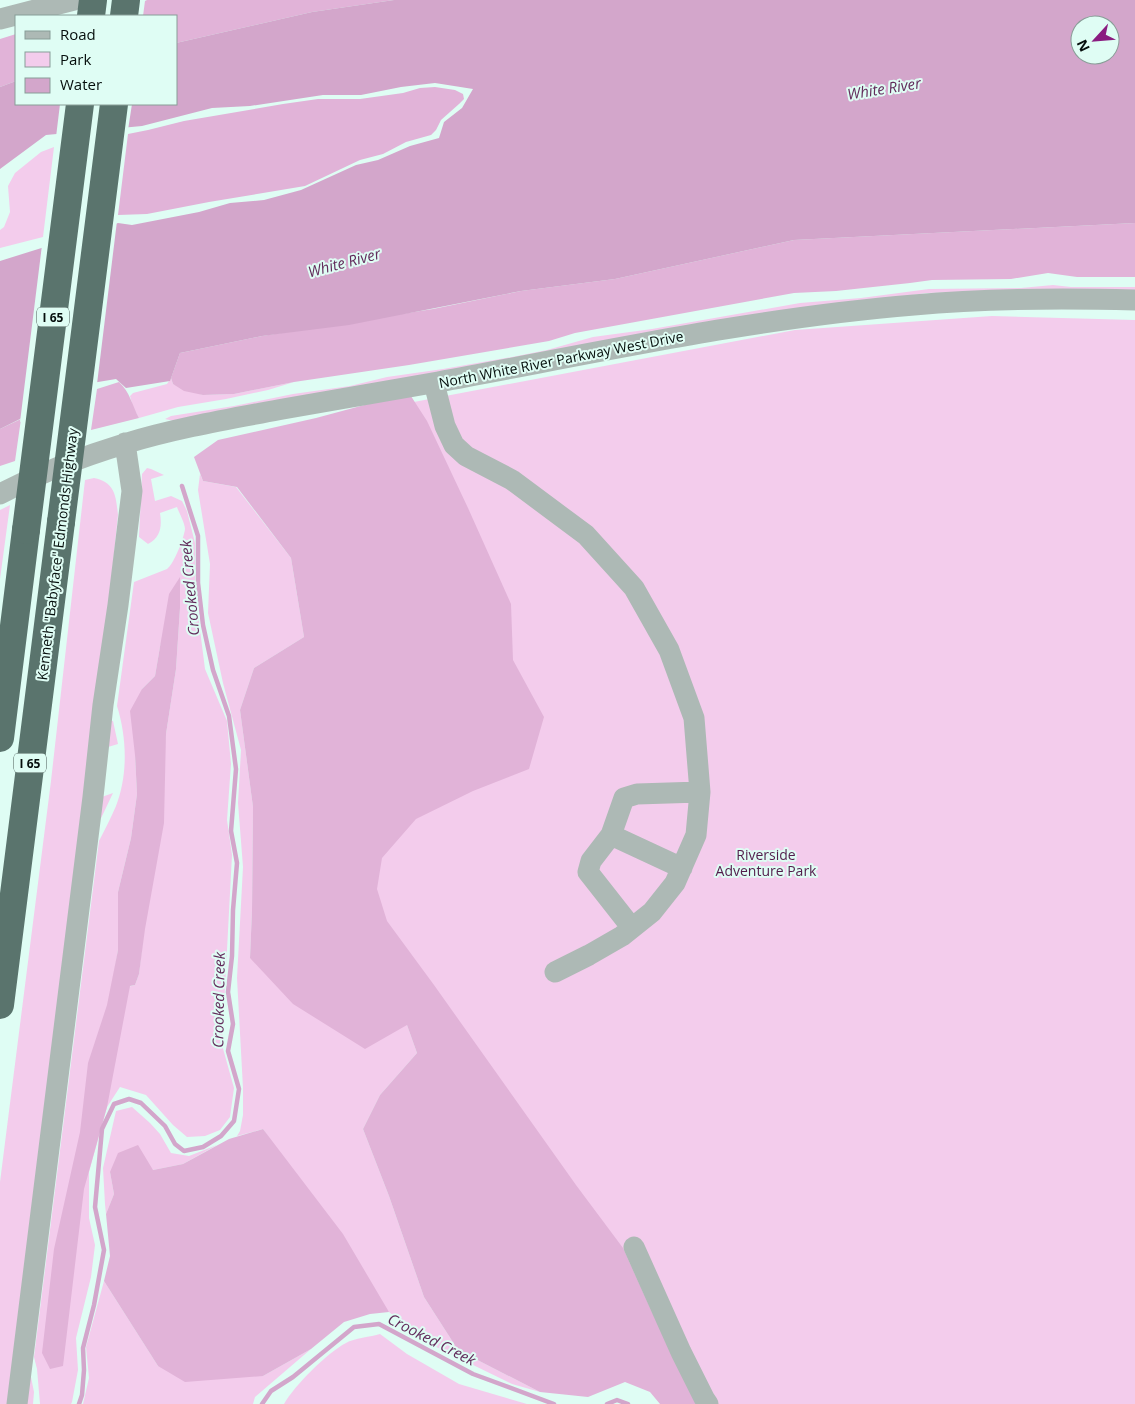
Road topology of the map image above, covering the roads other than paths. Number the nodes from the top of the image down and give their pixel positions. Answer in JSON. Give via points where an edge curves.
{"nodes":[{"id":1,"x":74,"y":0,"type":"edge"},
{"id":2,"x":93,"y":0,"type":"edge"},
{"id":3,"x":126,"y":0,"type":"edge"},
{"id":4,"x":15,"y":15,"type":"edge"},
{"id":5,"x":16,"y":15,"type":"edge"},
{"id":6,"x":91,"y":15,"type":"edge"},
{"id":7,"x":124,"y":15,"type":"edge"},
{"id":8,"x":0,"y":19,"type":"edge"},
{"id":9,"x":80,"y":105,"type":"edge"},
{"id":10,"x":114,"y":105,"type":"edge"},
{"id":11,"x":1135,"y":300,"type":"edge"},
{"id":12,"x":434,"y":383,"type":"junction"},
{"id":13,"x":125,"y":443,"type":"junction"},
{"id":14,"x":0,"y":494,"type":"edge"},
{"id":15,"x":0,"y":738,"type":"edge"},
{"id":16,"x":700,"y":792,"type":"junction"},
{"id":17,"x":611,"y":835,"type":"junction"},
{"id":18,"x":682,"y":868,"type":"junction"},
{"id":19,"x":632,"y":928,"type":"junction"},
{"id":20,"x":555,"y":972,"type":"dead end"},
{"id":21,"x":0,"y":1005,"type":"edge"},
{"id":22,"x":634,"y":1247,"type":"dead end"},
{"id":23,"x":17,"y":1404,"type":"edge"},
{"id":24,"x":708,"y":1404,"type":"edge"}],
"edges":[{"from":1,"to":5,"type":"street"},
{"from":2,"to":6,"type":"highway"},
{"from":3,"to":7,"type":"highway"},
{"from":4,"to":8,"type":"street"},
{"from":9,"to":15,"type":"highway","number":"I 65","bridge":true},
{"from":10,"to":21,"type":"highway","name":"Kenneth \"Babyface\" Edmonds Highway","number":"I 65","bridge":true},
{"from":11,"to":12,"type":"street","name":"North White River Parkway West Drive","via":[[971,301],[844,312],[673,338]]},
{"from":12,"to":13,"type":"street","name":"North White River Parkway West Drive","via":[[221,420]]},
{"from":12,"to":16,"type":"street","via":[[445,426],[454,445],[466,456],[512,480],[586,535],[634,588],[669,650],[694,718]]},
{"from":13,"to":14,"type":"street","name":"North White River Parkway West Drive","via":[[63,465]]},
{"from":13,"to":23,"type":"street","via":[[132,491]]},
{"from":16,"to":17,"type":"street","via":[[637,794],[624,798]]},
{"from":16,"to":18,"type":"street","via":[[696,835]]},
{"from":17,"to":18,"type":"street"},
{"from":17,"to":19,"type":"street","via":[[590,861],[588,872]]},
{"from":18,"to":19,"type":"street","via":[[675,883],[652,912]]},
{"from":19,"to":20,"type":"street"},
{"from":22,"to":24,"type":"street"}]}
